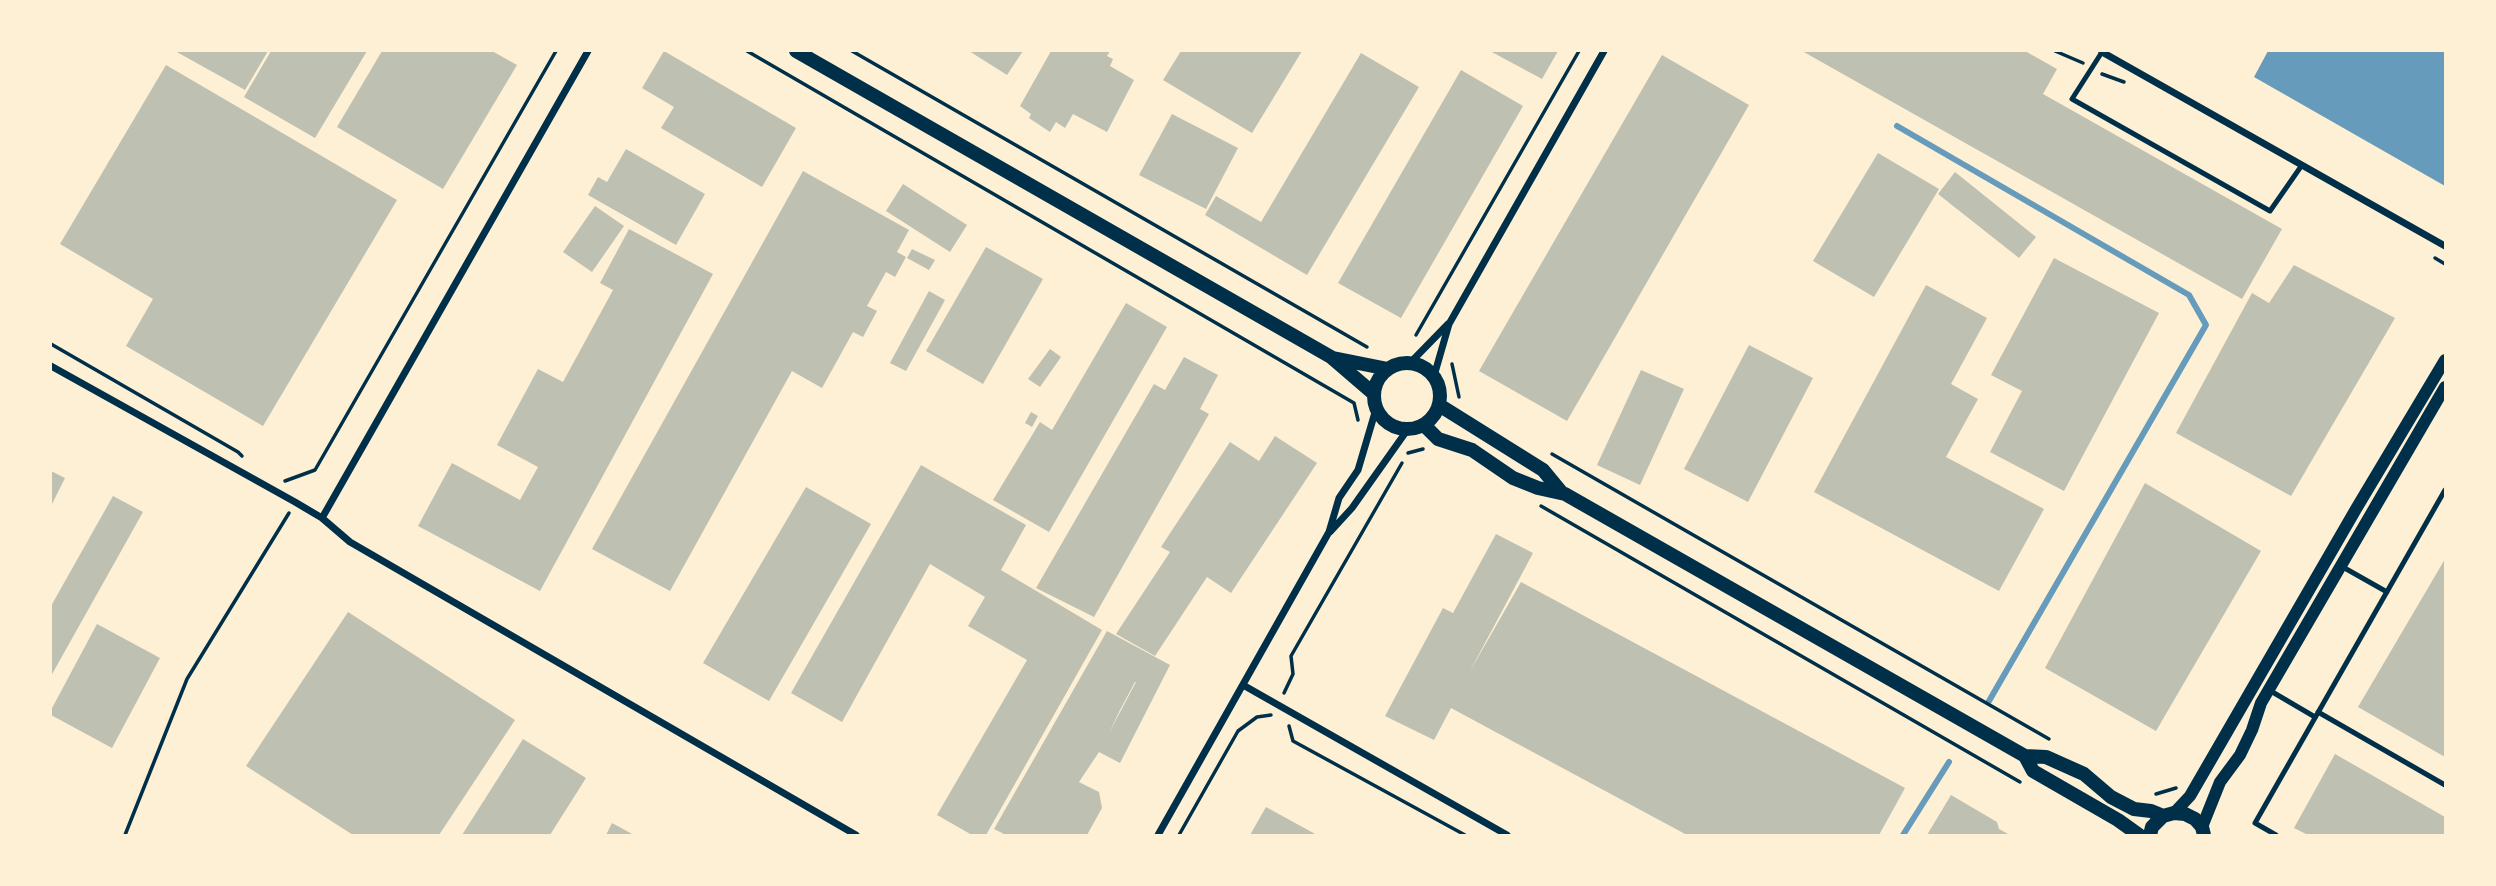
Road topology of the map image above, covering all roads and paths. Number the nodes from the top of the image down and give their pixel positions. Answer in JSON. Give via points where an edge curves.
{"nodes":[{"id":1,"x":556,"y":51,"type":"edge"},
{"id":2,"x":588,"y":51,"type":"edge"},
{"id":3,"x":747,"y":51,"type":"edge"},
{"id":4,"x":796,"y":51,"type":"edge"},
{"id":5,"x":852,"y":51,"type":"edge"},
{"id":6,"x":1580,"y":51,"type":"edge"},
{"id":7,"x":1604,"y":51,"type":"edge"},
{"id":8,"x":2055,"y":51,"type":"edge"},
{"id":9,"x":2102,"y":52,"type":"edge"},
{"id":10,"x":2079,"y":61,"type":"dead end"},
{"id":11,"x":2302,"y":165,"type":"junction"},
{"id":12,"x":2445,"y":246,"type":"edge"},
{"id":13,"x":1448,"y":324,"type":"junction"},
{"id":14,"x":51,"y":344,"type":"edge"},
{"id":15,"x":1425,"y":348,"type":"junction"},
{"id":16,"x":1372,"y":350,"type":"dead end"},
{"id":17,"x":1439,"y":356,"type":"junction"},
{"id":18,"x":1331,"y":357,"type":"junction"},
{"id":19,"x":2445,"y":360,"type":"edge"},
{"id":20,"x":1410,"y":363,"type":"junction"},
{"id":21,"x":51,"y":366,"type":"edge"},
{"id":22,"x":1388,"y":369,"type":"junction"},
{"id":23,"x":1434,"y":376,"type":"junction"},
{"id":24,"x":2445,"y":387,"type":"edge"},
{"id":25,"x":1460,"y":401,"type":"dead end"},
{"id":26,"x":1375,"y":402,"type":"junction"},
{"id":27,"x":1438,"y":405,"type":"junction"},
{"id":28,"x":2441,"y":405,"type":"edge"},
{"id":29,"x":1424,"y":425,"type":"junction"},
{"id":30,"x":1408,"y":429,"type":"junction"},
{"id":31,"x":1364,"y":445,"type":"junction"},
{"id":32,"x":1427,"y":448,"type":"dead end"},
{"id":33,"x":1543,"y":449,"type":"dead end"},
{"id":34,"x":1389,"y":456,"type":"junction"},
{"id":35,"x":244,"y":458,"type":"dead end"},
{"id":36,"x":1403,"y":462,"type":"junction"},
{"id":37,"x":278,"y":483,"type":"dead end"},
{"id":38,"x":2445,"y":490,"type":"edge"},
{"id":39,"x":1562,"y":493,"type":"junction"},
{"id":40,"x":295,"y":502,"type":"junction"},
{"id":41,"x":1534,"y":503,"type":"dead end"},
{"id":42,"x":322,"y":518,"type":"junction"},
{"id":43,"x":1329,"y":532,"type":"junction"},
{"id":44,"x":2341,"y":566,"type":"junction"},
{"id":45,"x":2387,"y":592,"type":"junction"},
{"id":46,"x":1243,"y":685,"type":"junction"},
{"id":47,"x":2269,"y":690,"type":"junction"},
{"id":48,"x":1278,"y":705,"type":"junction"},
{"id":49,"x":2316,"y":715,"type":"junction"},
{"id":50,"x":1281,"y":719,"type":"dead end"},
{"id":51,"x":1289,"y":722,"type":"dead end"},
{"id":52,"x":2056,"y":744,"type":"dead end"},
{"id":53,"x":2025,"y":757,"type":"junction"},
{"id":54,"x":2023,"y":784,"type":"dead end"},
{"id":55,"x":2184,"y":785,"type":"dead end"},
{"id":56,"x":2445,"y":785,"type":"edge"},
{"id":57,"x":2148,"y":797,"type":"dead end"},
{"id":58,"x":2169,"y":815,"type":"junction"},
{"id":59,"x":2203,"y":831,"type":"edge"},
{"id":60,"x":125,"y":835,"type":"edge"},
{"id":61,"x":856,"y":835,"type":"edge"},
{"id":62,"x":1158,"y":835,"type":"edge"},
{"id":63,"x":1179,"y":835,"type":"edge"},
{"id":64,"x":1465,"y":835,"type":"edge"},
{"id":65,"x":1507,"y":835,"type":"edge"},
{"id":66,"x":2139,"y":835,"type":"edge"},
{"id":67,"x":2150,"y":835,"type":"edge"},
{"id":68,"x":2276,"y":835,"type":"edge"}],
"edges":[{"from":1,"to":37,"type":"path","via":[[316,470]]},
{"from":2,"to":42,"type":"street"},
{"from":3,"to":31,"type":"path","via":[[1354,403],[1361,430],[1357,442]]},
{"from":4,"to":18,"type":"main road"},
{"from":5,"to":16,"type":"path"},
{"from":6,"to":15,"type":"path","via":[[1414,340]]},
{"from":7,"to":13,"type":"street"},
{"from":8,"to":10,"type":"path"},
{"from":9,"to":11,"type":"street"},
{"from":9,"to":11,"type":"lane","via":[[2072,99],[2258,205],[2270,211]]},
{"from":11,"to":12,"type":"street"},
{"from":13,"to":15,"type":"street"},
{"from":13,"to":17,"type":"street"},
{"from":14,"to":35,"type":"path"},
{"from":15,"to":20,"type":"street"},
{"from":17,"to":23,"type":"street"},
{"from":17,"to":25,"type":"path","via":[[1453,364]]},
{"from":18,"to":22,"type":"main road"},
{"from":18,"to":26,"type":"main road"},
{"from":19,"to":58,"type":"street","via":[[2190,796]]},
{"from":20,"to":22,"type":"main road"},
{"from":20,"to":23,"type":"main road"},
{"from":21,"to":40,"type":"street"},
{"from":22,"to":26,"type":"main road","via":[[1376,384]]},
{"from":23,"to":27,"type":"main road"},
{"from":24,"to":28,"type":"street"},
{"from":26,"to":30,"type":"main road","via":[[1389,424]]},
{"from":26,"to":31,"type":"street"},
{"from":27,"to":29,"type":"main road"},
{"from":27,"to":39,"type":"main road","via":[[1543,470]]},
{"from":28,"to":44,"type":"street"},
{"from":29,"to":30,"type":"main road"},
{"from":29,"to":39,"type":"main road","via":[[1438,439],[1472,450],[1513,478]]},
{"from":30,"to":34,"type":"street"},
{"from":31,"to":43,"type":"street","via":[[1358,470],[1339,498]]},
{"from":32,"to":36,"type":"path","via":[[1408,452]]},
{"from":33,"to":52,"type":"path"},
{"from":34,"to":36,"type":"path"},
{"from":34,"to":43,"type":"street"},
{"from":36,"to":48,"type":"path","via":[[1291,656],[1293,674]]},
{"from":38,"to":45,"type":"lane"},
{"from":39,"to":53,"type":"main road"},
{"from":40,"to":42,"type":"street"},
{"from":40,"to":60,"type":"path","via":[[187,679]]},
{"from":41,"to":54,"type":"path"},
{"from":42,"to":61,"type":"street","via":[[350,542]]},
{"from":43,"to":46,"type":"street"},
{"from":44,"to":45,"type":"lane"},
{"from":44,"to":47,"type":"street"},
{"from":45,"to":49,"type":"lane"},
{"from":46,"to":48,"type":"street"},
{"from":46,"to":62,"type":"street"},
{"from":47,"to":49,"type":"lane"},
{"from":47,"to":59,"type":"street","via":[[2240,755],[2220,782]]},
{"from":48,"to":65,"type":"street"},
{"from":49,"to":56,"type":"lane"},
{"from":49,"to":68,"type":"lane","via":[[2255,822]]},
{"from":50,"to":63,"type":"path","via":[[1257,717],[1238,731]]},
{"from":51,"to":64,"type":"path","via":[[1293,741]]},
{"from":53,"to":58,"type":"main road","via":[[2046,757],[2084,774],[2111,797],[2134,808]]},
{"from":53,"to":66,"type":"main road","via":[[2033,772]]},
{"from":55,"to":57,"type":"path"},
{"from":58,"to":59,"type":"main road","via":[[2185,814]]},
{"from":58,"to":67,"type":"main road","via":[[2152,827]]}]}
